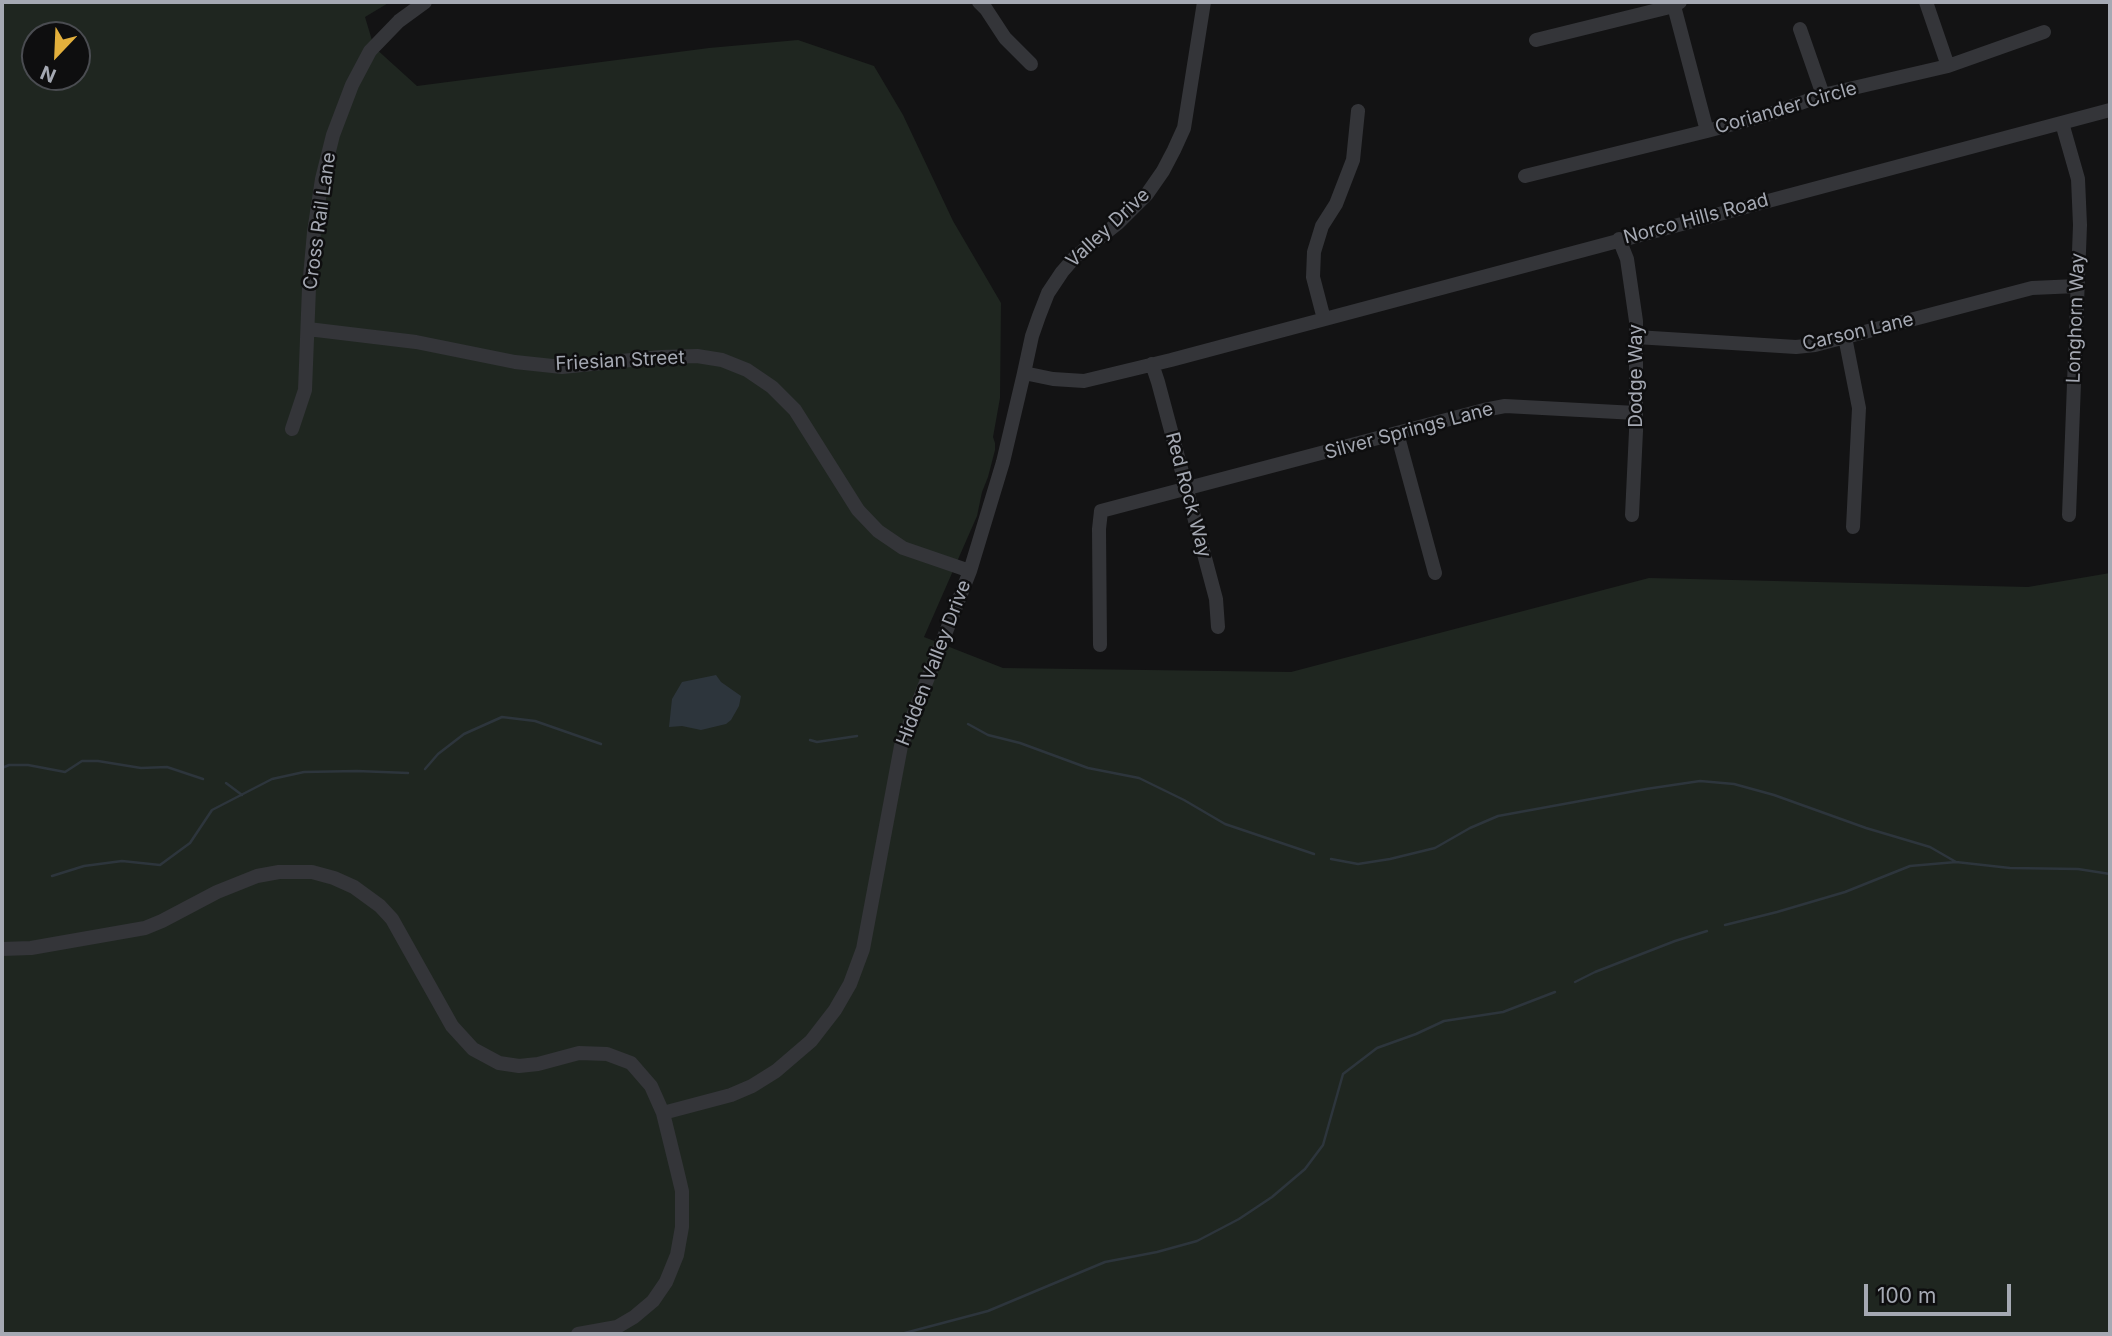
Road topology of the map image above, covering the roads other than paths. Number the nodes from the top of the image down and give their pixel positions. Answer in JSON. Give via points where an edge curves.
{"nodes":[{"id":1,"x":425,"y":2,"type":"edge"},
{"id":2,"x":979,"y":2,"type":"edge"},
{"id":3,"x":1204,"y":2,"type":"edge"},
{"id":4,"x":1926,"y":2,"type":"edge"},
{"id":5,"x":1677,"y":4,"type":"edge"},
{"id":6,"x":1800,"y":29,"type":"dead end"},
{"id":7,"x":2045,"y":32,"type":"dead end"},
{"id":8,"x":1536,"y":40,"type":"dead end"},
{"id":9,"x":1031,"y":64,"type":"dead end"},
{"id":10,"x":1948,"y":66,"type":"junction"},
{"id":11,"x":1823,"y":95,"type":"junction"},
{"id":12,"x":2110,"y":110,"type":"edge"},
{"id":13,"x":1358,"y":111,"type":"dead end"},
{"id":14,"x":2062,"y":123,"type":"junction"},
{"id":15,"x":1707,"y":131,"type":"junction"},
{"id":16,"x":1525,"y":176,"type":"dead end"},
{"id":17,"x":1619,"y":239,"type":"junction"},
{"id":18,"x":2077,"y":286,"type":"junction"},
{"id":19,"x":1324,"y":318,"type":"junction"},
{"id":20,"x":308,"y":329,"type":"junction"},
{"id":21,"x":1636,"y":337,"type":"junction"},
{"id":22,"x":1845,"y":337,"type":"junction"},
{"id":23,"x":1152,"y":363,"type":"junction"},
{"id":24,"x":1024,"y":373,"type":"junction"},
{"id":25,"x":1636,"y":413,"type":"junction"},
{"id":26,"x":292,"y":429,"type":"dead end"},
{"id":27,"x":1397,"y":433,"type":"junction"},
{"id":28,"x":1186,"y":489,"type":"junction"},
{"id":29,"x":1632,"y":515,"type":"dead end"},
{"id":30,"x":2069,"y":515,"type":"dead end"},
{"id":31,"x":1853,"y":527,"type":"dead end"},
{"id":32,"x":970,"y":571,"type":"junction"},
{"id":33,"x":1435,"y":573,"type":"dead end"},
{"id":34,"x":1218,"y":627,"type":"dead end"},
{"id":35,"x":1100,"y":645,"type":"dead end"},
{"id":36,"x":8,"y":949,"type":"edge"},
{"id":37,"x":663,"y":1113,"type":"junction"},
{"id":38,"x":578,"y":1334,"type":"edge"}],
"edges":[{"from":1,"to":20,"type":"street","name":"Cross Rail Lane","via":[[370,51],[333,135],[314,232]]},
{"from":2,"to":9,"type":"street","via":[[1004,38]]},
{"from":3,"to":24,"type":"street","name":"Valley Drive","via":[[1184,128],[1174,150],[1147,194],[1062,272],[1039,316]]},
{"from":4,"to":10,"type":"street"},
{"from":5,"to":8,"type":"street"},
{"from":5,"to":15,"type":"street"},
{"from":6,"to":11,"type":"street"},
{"from":7,"to":10,"type":"street","name":"Coriander Circle"},
{"from":10,"to":11,"type":"street","name":"Coriander Circle"},
{"from":11,"to":15,"type":"street","name":"Coriander Circle"},
{"from":12,"to":14,"type":"street","name":"Norco Hills Road"},
{"from":13,"to":19,"type":"street","via":[[1353,160],[1314,252],[1313,277]]},
{"from":14,"to":17,"type":"street","name":"Norco Hills Road"},
{"from":14,"to":18,"type":"street","name":"Longhorn Way","via":[[2078,179]]},
{"from":15,"to":16,"type":"street","name":"Coriander Circle"},
{"from":17,"to":19,"type":"street","name":"Norco Hills Road"},
{"from":17,"to":21,"type":"street","name":"Dodge Way","via":[[1632,288]]},
{"from":18,"to":22,"type":"street","name":"Carson Lane","via":[[2032,288]]},
{"from":18,"to":30,"type":"street","name":"Longhorn Way"},
{"from":19,"to":23,"type":"street","name":"Norco Hills Road"},
{"from":20,"to":26,"type":"street","name":"Cross Rail Lane","via":[[305,390]]},
{"from":20,"to":32,"type":"street","name":"Friesian Street","via":[[562,367],[661,357],[722,360],[772,387],[795,410],[858,510],[878,531],[903,548]]},
{"from":21,"to":22,"type":"street","name":"Carson Lane","via":[[1796,346]]},
{"from":21,"to":25,"type":"street","name":"Dodge Way"},
{"from":22,"to":31,"type":"street","via":[[1859,408]]},
{"from":23,"to":24,"type":"street","via":[[1084,381]]},
{"from":23,"to":28,"type":"street","name":"Red Rock Way"},
{"from":24,"to":32,"type":"street","name":"Hidden Valley Drive"},
{"from":25,"to":27,"type":"street","name":"Silver Springs Lane","via":[[1505,406]]},
{"from":25,"to":29,"type":"street","name":"Dodge Way"},
{"from":27,"to":28,"type":"street","name":"Silver Springs Lane"},
{"from":27,"to":33,"type":"street"},
{"from":28,"to":34,"type":"street","name":"Red Rock Way","via":[[1216,599]]},
{"from":28,"to":35,"type":"street","name":"Silver Springs Lane","via":[[1101,512]]},
{"from":32,"to":37,"type":"street","name":"Hidden Valley Drive","via":[[901,746],[863,949],[850,984],[811,1041],[776,1071],[731,1095]]},
{"from":36,"to":37,"type":"street","via":[[145,928],[257,876],[312,872],[354,887],[386,912],[452,1026],[473,1049],[499,1063],[519,1066],[579,1053],[607,1054],[631,1063],[643,1075]]},
{"from":37,"to":38,"type":"street","via":[[682,1191],[677,1255],[653,1301],[634,1317],[617,1326]]}]}
